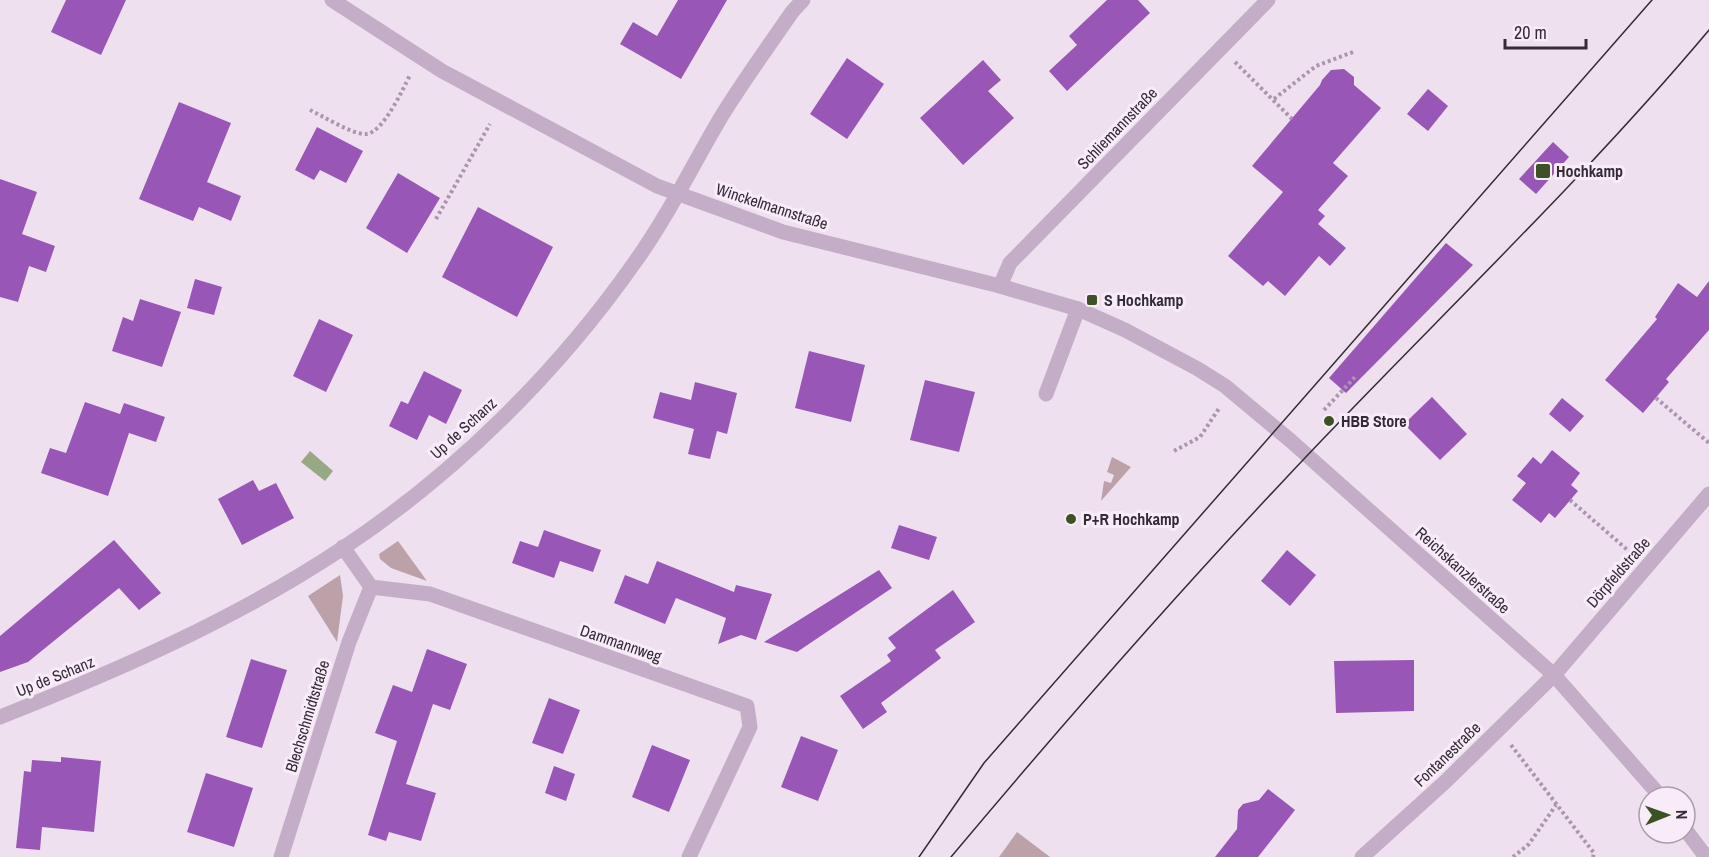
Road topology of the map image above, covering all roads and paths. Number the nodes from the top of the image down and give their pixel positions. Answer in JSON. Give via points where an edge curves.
{"nodes":[{"id":1,"x":332,"y":0,"type":"edge"},
{"id":2,"x":803,"y":0,"type":"edge"},
{"id":3,"x":1268,"y":0,"type":"edge"},
{"id":4,"x":1353,"y":52,"type":"dead end"},
{"id":5,"x":1233,"y":59,"type":"dead end"},
{"id":6,"x":411,"y":75,"type":"dead end"},
{"id":7,"x":1274,"y":99,"type":"junction"},
{"id":8,"x":310,"y":110,"type":"dead end"},
{"id":9,"x":1292,"y":119,"type":"dead end"},
{"id":10,"x":490,"y":124,"type":"dead end"},
{"id":11,"x":679,"y":194,"type":"junction"},
{"id":12,"x":436,"y":219,"type":"dead end"},
{"id":13,"x":1000,"y":286,"type":"junction"},
{"id":14,"x":1078,"y":309,"type":"junction"},
{"id":15,"x":1356,"y":376,"type":"dead end"},
{"id":16,"x":1225,"y":386,"type":"joint"},
{"id":17,"x":1046,"y":394,"type":"dead end"},
{"id":18,"x":1656,"y":398,"type":"dead end"},
{"id":19,"x":1220,"y":406,"type":"dead end"},
{"id":20,"x":1324,"y":410,"type":"dead end"},
{"id":21,"x":1709,"y":443,"type":"edge"},
{"id":22,"x":1174,"y":451,"type":"dead end"},
{"id":23,"x":1709,"y":494,"type":"edge"},
{"id":24,"x":1570,"y":500,"type":"dead end"},
{"id":25,"x":343,"y":547,"type":"junction"},
{"id":26,"x":1631,"y":553,"type":"dead end"},
{"id":27,"x":371,"y":587,"type":"junction"},
{"id":28,"x":1554,"y":675,"type":"junction"},
{"id":29,"x":0,"y":717,"type":"edge"},
{"id":30,"x":1510,"y":744,"type":"dead end"},
{"id":31,"x":1650,"y":785,"type":"edge"},
{"id":32,"x":1556,"y":805,"type":"junction"},
{"id":33,"x":281,"y":857,"type":"edge"},
{"id":34,"x":689,"y":857,"type":"edge"},
{"id":35,"x":1362,"y":857,"type":"edge"},
{"id":36,"x":1513,"y":857,"type":"edge"},
{"id":37,"x":1593,"y":857,"type":"edge"}],
"edges":[{"from":1,"to":11,"type":"street","name":"Winckelmannstraße","via":[[452,77],[548,130]]},
{"from":2,"to":11,"type":"street","name":"Up de Schanz","via":[[722,116]]},
{"from":3,"to":13,"type":"street","name":"Schliemannstraße","via":[[1010,263]]},
{"from":4,"to":7,"type":"path","via":[[1316,66]]},
{"from":5,"to":7,"type":"path"},
{"from":6,"to":8,"type":"path","via":[[388,117],[365,135]]},
{"from":7,"to":9,"type":"path"},
{"from":10,"to":12,"type":"path"},
{"from":11,"to":13,"type":"street","name":"Winckelmannstraße","via":[[783,232]]},
{"from":11,"to":25,"type":"street","name":"Up de Schanz","via":[[634,264],[586,326],[515,406],[427,484]]},
{"from":13,"to":14,"type":"street","name":"Winckelmannstraße"},
{"from":14,"to":16,"type":"street","name":"Winckelmannstraße","via":[[1160,347]]},
{"from":14,"to":17,"type":"street"},
{"from":15,"to":20,"type":"path"},
{"from":16,"to":28,"type":"street","name":"Reichskanzlerstraße"},
{"from":18,"to":21,"type":"path"},
{"from":19,"to":22,"type":"path","via":[[1200,437]]},
{"from":23,"to":28,"type":"street","name":"Dörpfeldstraße"},
{"from":24,"to":26,"type":"path"},
{"from":25,"to":27,"type":"street"},
{"from":25,"to":29,"type":"street","name":"Up de Schanz","via":[[180,640]]},
{"from":27,"to":33,"type":"street","name":"Blechschmidtstraße","via":[[349,642]]},
{"from":27,"to":34,"type":"street","name":"Dammannweg","via":[[430,594],[747,706],[750,727]]},
{"from":28,"to":31,"type":"street","name":"Reichskanzlerstraße"},
{"from":28,"to":35,"type":"street","name":"Fontanestraße"},
{"from":30,"to":32,"type":"path"},
{"from":32,"to":36,"type":"path","via":[[1529,844]]},
{"from":32,"to":37,"type":"path"}]}
